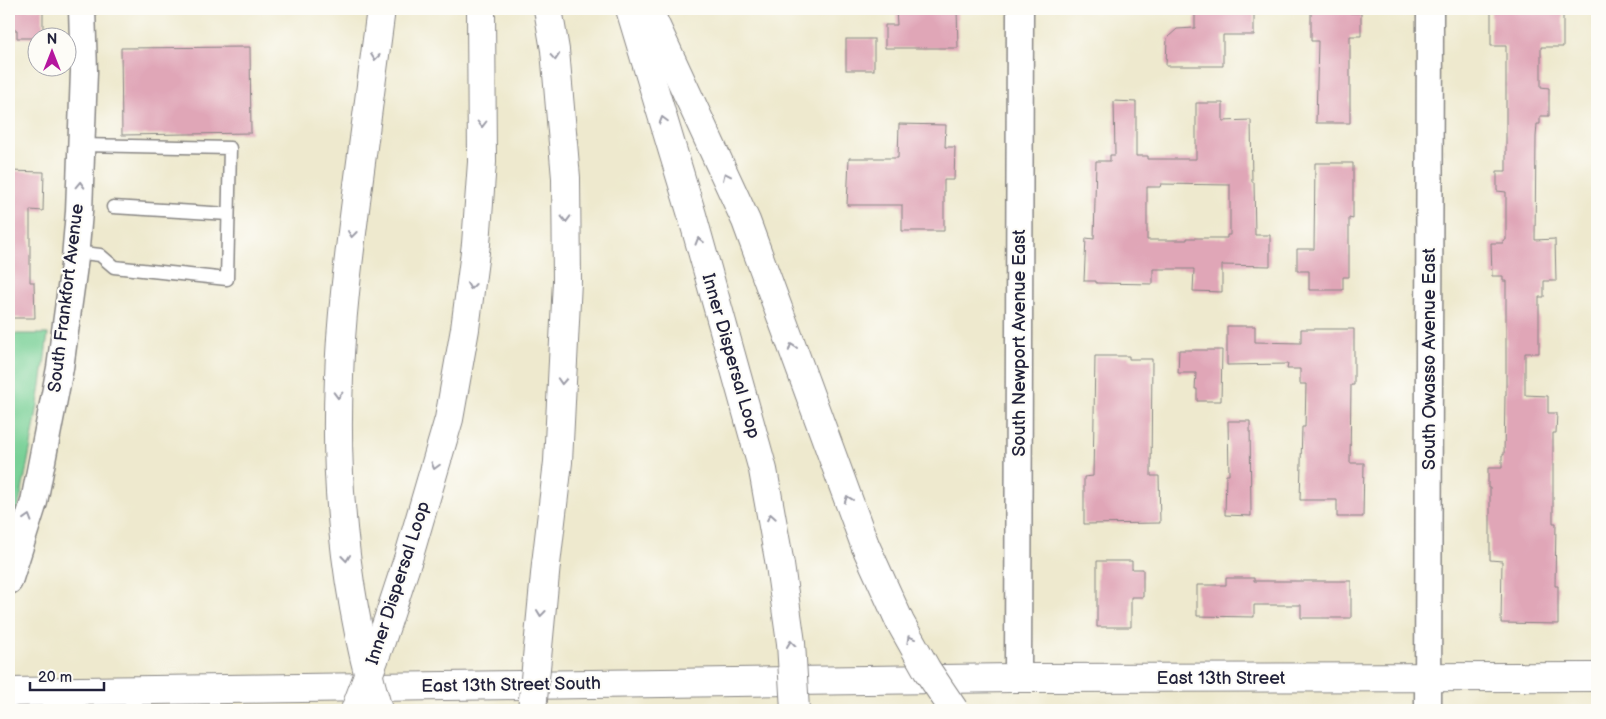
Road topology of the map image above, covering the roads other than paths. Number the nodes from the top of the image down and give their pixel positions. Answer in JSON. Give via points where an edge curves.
{"nodes":[{"id":1,"x":82,"y":9,"type":"edge"},
{"id":2,"x":381,"y":9,"type":"edge"},
{"id":3,"x":471,"y":9,"type":"edge"},
{"id":4,"x":481,"y":9,"type":"edge"},
{"id":5,"x":548,"y":9,"type":"edge"},
{"id":6,"x":630,"y":9,"type":"edge"},
{"id":7,"x":648,"y":9,"type":"edge"},
{"id":8,"x":1020,"y":9,"type":"edge"},
{"id":9,"x":1430,"y":9,"type":"edge"},
{"id":10,"x":482,"y":75,"type":"junction"},
{"id":11,"x":81,"y":144,"type":"junction"},
{"id":12,"x":113,"y":207,"type":"dead end"},
{"id":13,"x":228,"y":214,"type":"junction"},
{"id":14,"x":75,"y":252,"type":"junction"},
{"id":15,"x":9,"y":582,"type":"edge"},
{"id":16,"x":1597,"y":677,"type":"edge"},
{"id":17,"x":1016,"y":678,"type":"junction"},
{"id":18,"x":1428,"y":678,"type":"junction"},
{"id":19,"x":9,"y":692,"type":"edge"},
{"id":20,"x":355,"y":710,"type":"edge"},
{"id":21,"x":378,"y":710,"type":"edge"},
{"id":22,"x":532,"y":710,"type":"edge"},
{"id":23,"x":795,"y":710,"type":"edge"},
{"id":24,"x":954,"y":710,"type":"edge"},
{"id":25,"x":1428,"y":710,"type":"edge"}],
"edges":[{"from":1,"to":11,"type":"street","name":"South Frankfort Avenue"},
{"from":2,"to":21,"type":"main road","one_way":true,"bridge":true,"via":[[343,312],[338,440],[346,560]]},
{"from":3,"to":10,"type":"main road"},
{"from":4,"to":10,"type":"main road","name":"Inner Dispersal Loop"},
{"from":5,"to":22,"type":"main road","one_way":true,"bridge":true,"via":[[555,50],[566,178],[567,281],[558,462]]},
{"from":23,"to":6,"type":"main road","name":"Inner Dispersal Loop","one_way":true,"bridge":true,"via":[[791,643],[762,470],[692,215]]},
{"from":24,"to":7,"type":"main road","one_way":true,"bridge":true,"via":[[900,622],[864,545],[746,221]]},
{"from":8,"to":17,"type":"street","name":"South Newport Avenue East"},
{"from":9,"to":18,"type":"street","name":"South Owasso Avenue East"},
{"from":10,"to":20,"type":"main road","name":"Inner Dispersal Loop","one_way":true,"bridge":true,"via":[[482,162],[476,244],[449,420],[408,559]]},
{"from":11,"to":13,"type":"lane","via":[[230,148]]},
{"from":14,"to":11,"type":"street","name":"South Frankfort Avenue","one_way":true},
{"from":12,"to":13,"type":"lane"},
{"from":13,"to":14,"type":"lane","via":[[227,279],[114,267],[100,255]]},
{"from":15,"to":14,"type":"street","name":"South Frankfort Avenue","one_way":true,"via":[[34,502],[60,368]]},
{"from":16,"to":18,"type":"main road"},
{"from":17,"to":18,"type":"main road","name":"East 13th Street"},
{"from":17,"to":19,"type":"main road","name":"East 13th Street South"},
{"from":18,"to":25,"type":"street","name":"South Owasso Avenue East"}]}
